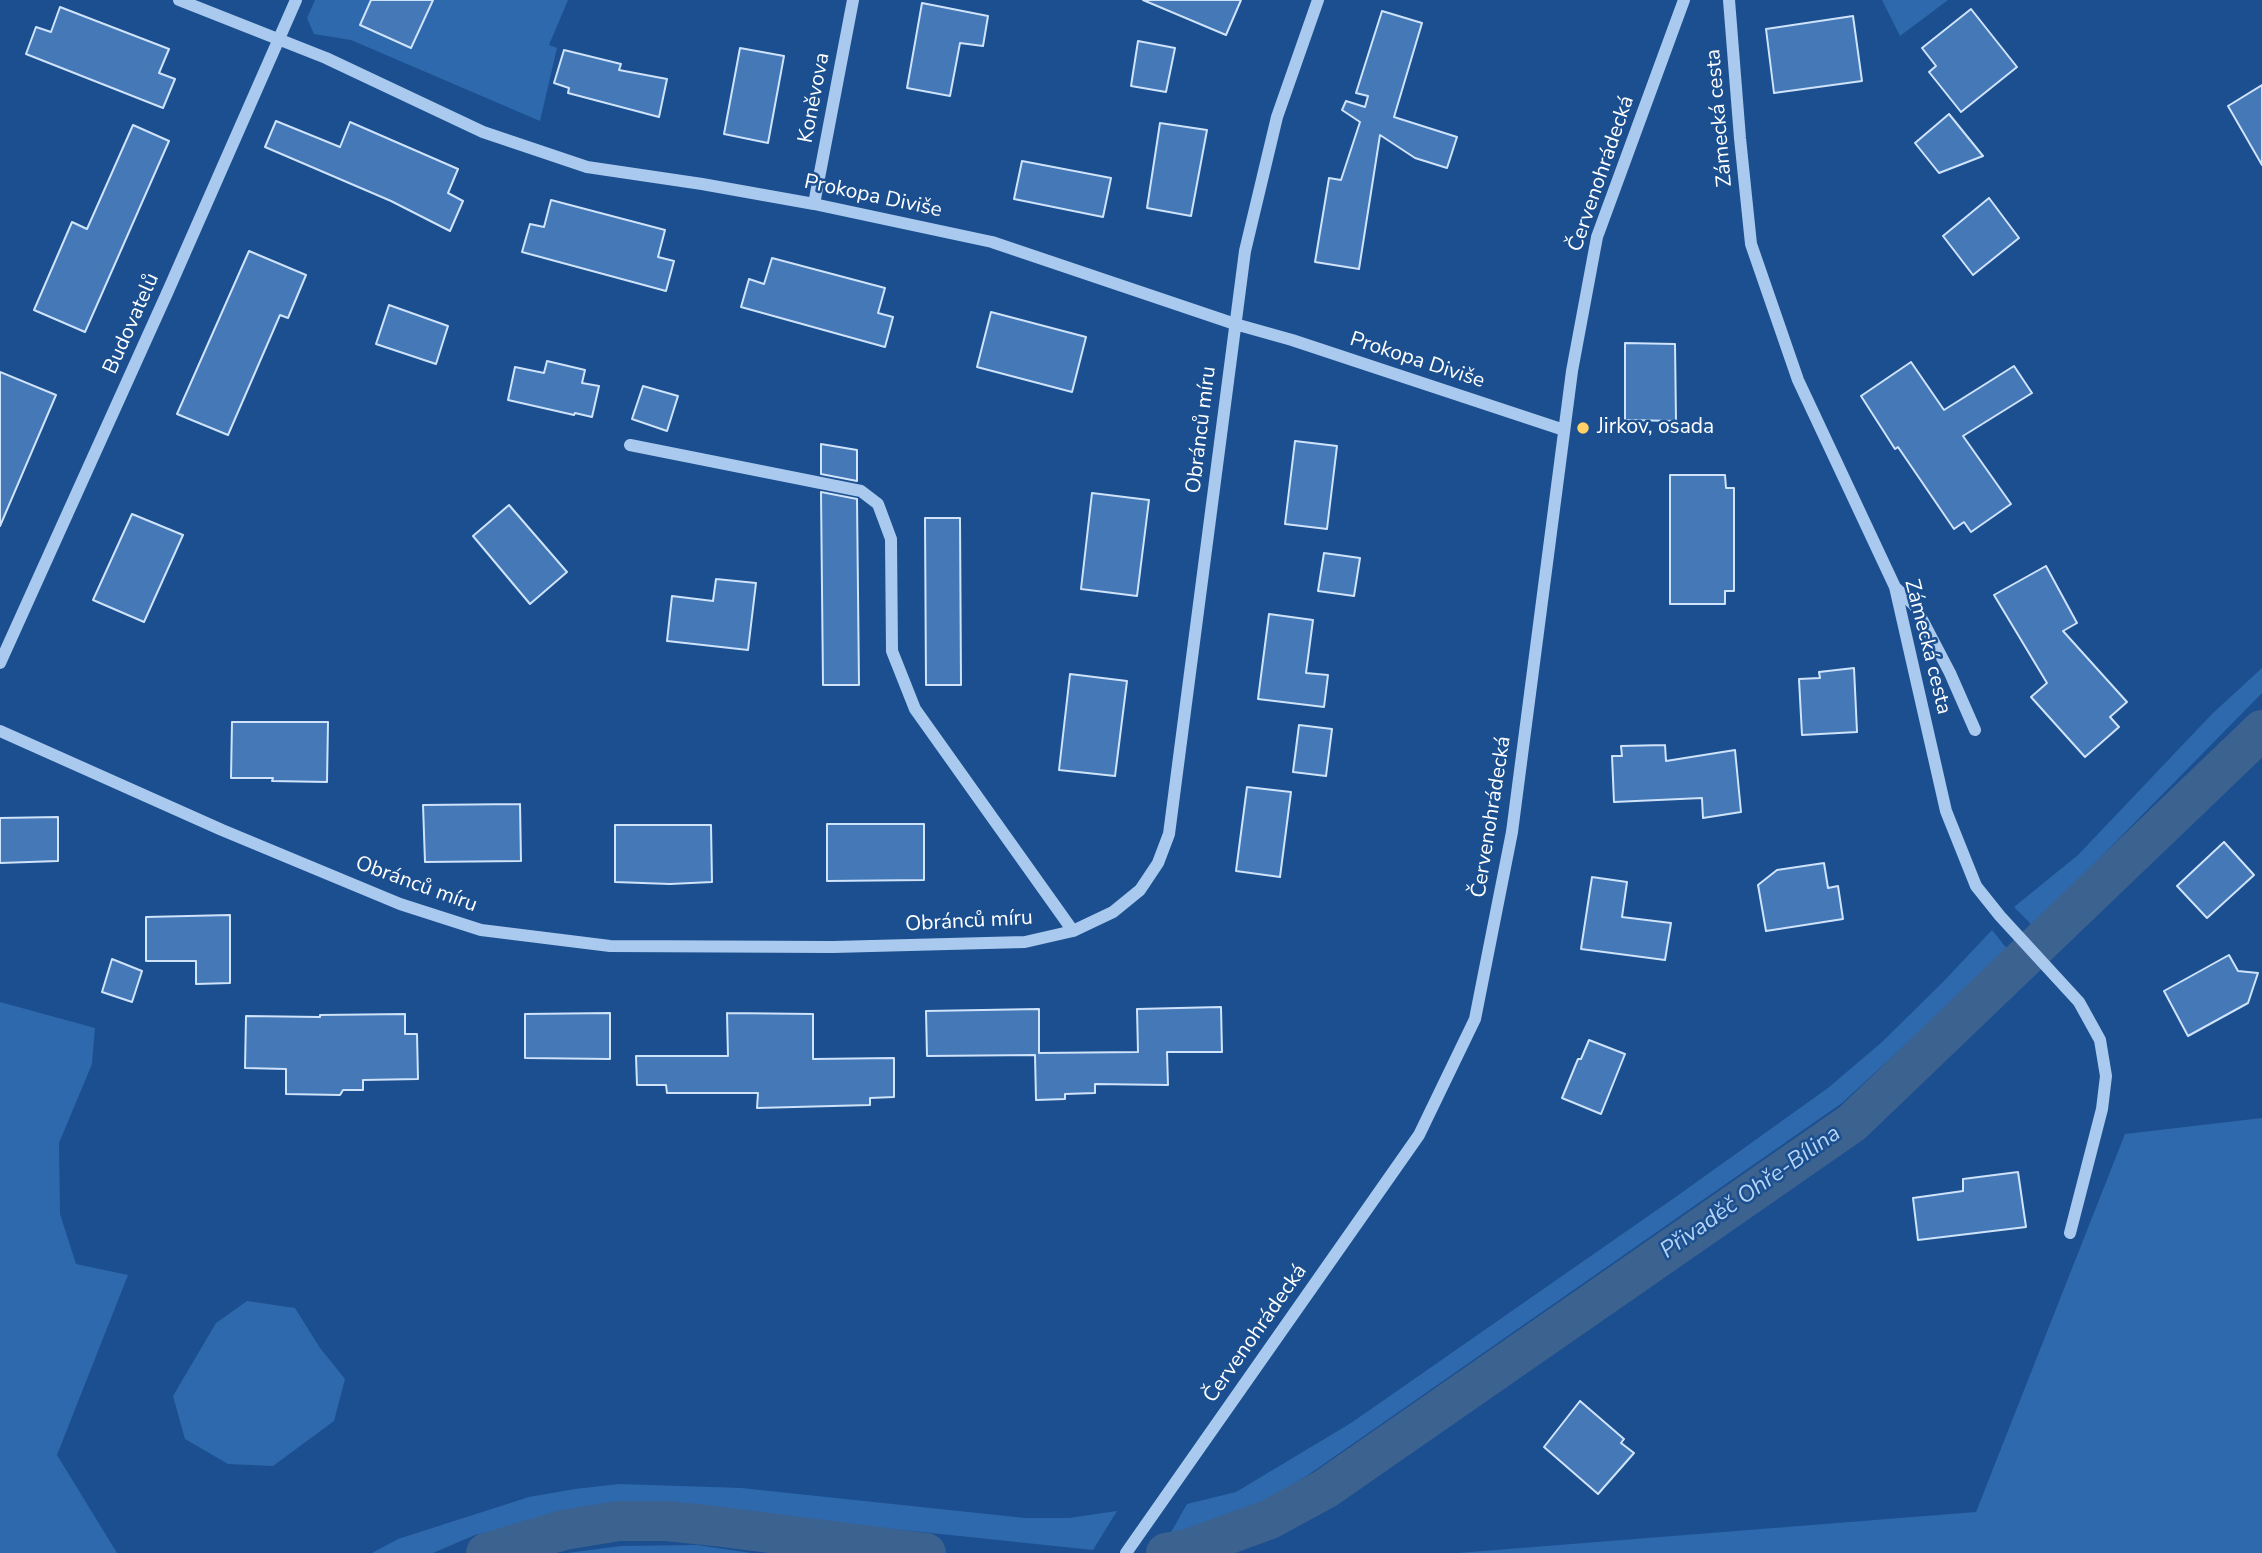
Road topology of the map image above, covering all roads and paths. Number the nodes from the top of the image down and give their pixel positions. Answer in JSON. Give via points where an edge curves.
{"nodes":[{"id":1,"x":179,"y":0,"type":"edge"},
{"id":2,"x":296,"y":0,"type":"edge"},
{"id":3,"x":853,"y":0,"type":"edge"},
{"id":4,"x":1318,"y":0,"type":"edge"},
{"id":5,"x":1684,"y":0,"type":"edge"},
{"id":6,"x":1729,"y":0,"type":"edge"},
{"id":7,"x":279,"y":38,"type":"junction"},
{"id":8,"x":814,"y":204,"type":"junction"},
{"id":9,"x":1235,"y":324,"type":"junction"},
{"id":10,"x":1564,"y":430,"type":"junction"},
{"id":11,"x":630,"y":445,"type":"dead end"},
{"id":12,"x":1895,"y":587,"type":"junction"},
{"id":13,"x":0,"y":663,"type":"edge"},
{"id":14,"x":1975,"y":730,"type":"dead end"},
{"id":15,"x":0,"y":731,"type":"edge"},
{"id":16,"x":1073,"y":931,"type":"junction"},
{"id":17,"x":2070,"y":1233,"type":"dead end"},
{"id":18,"x":1126,"y":1553,"type":"edge"}],
"edges":[{"from":1,"to":7,"type":"street","name":"Prokopa Diviše"},
{"from":2,"to":7,"type":"street","name":"Budovatelů"},
{"from":3,"to":8,"type":"street","name":"Koněvova"},
{"from":4,"to":9,"type":"street","name":"Obránců míru","via":[[1277,117],[1245,251]]},
{"from":5,"to":10,"type":"street","name":"Červenohrádecká","via":[[1597,237]]},
{"from":6,"to":12,"type":"street","name":"Zámecká cesta","via":[[1751,244],[1798,380]]},
{"from":7,"to":8,"type":"street","name":"Prokopa Diviše","via":[[483,132],[587,167]]},
{"from":7,"to":13,"type":"street","name":"Budovatelů"},
{"from":8,"to":9,"type":"street","name":"Prokopa Diviše","via":[[992,242]]},
{"from":9,"to":10,"type":"street","name":"Prokopa Diviše"},
{"from":9,"to":16,"type":"street","name":"Obránců míru","via":[[1169,834],[1158,863],[1140,890],[1113,912]]},
{"from":10,"to":18,"type":"street","name":"Červenohrádecká","via":[[1512,832],[1475,1019],[1419,1135]]},
{"from":11,"to":16,"type":"street","via":[[860,491],[878,504],[891,539],[892,651],[915,709]]},
{"from":12,"to":14,"type":"street","via":[[1915,606]]},
{"from":12,"to":17,"type":"street","name":"Zámecká cesta","via":[[1946,811],[1976,886],[2063,982],[2100,1040],[2106,1076],[2102,1109]]},
{"from":15,"to":16,"type":"street","name":"Obránců míru","via":[[400,904],[481,930],[610,946],[833,947],[1025,942]]}]}
